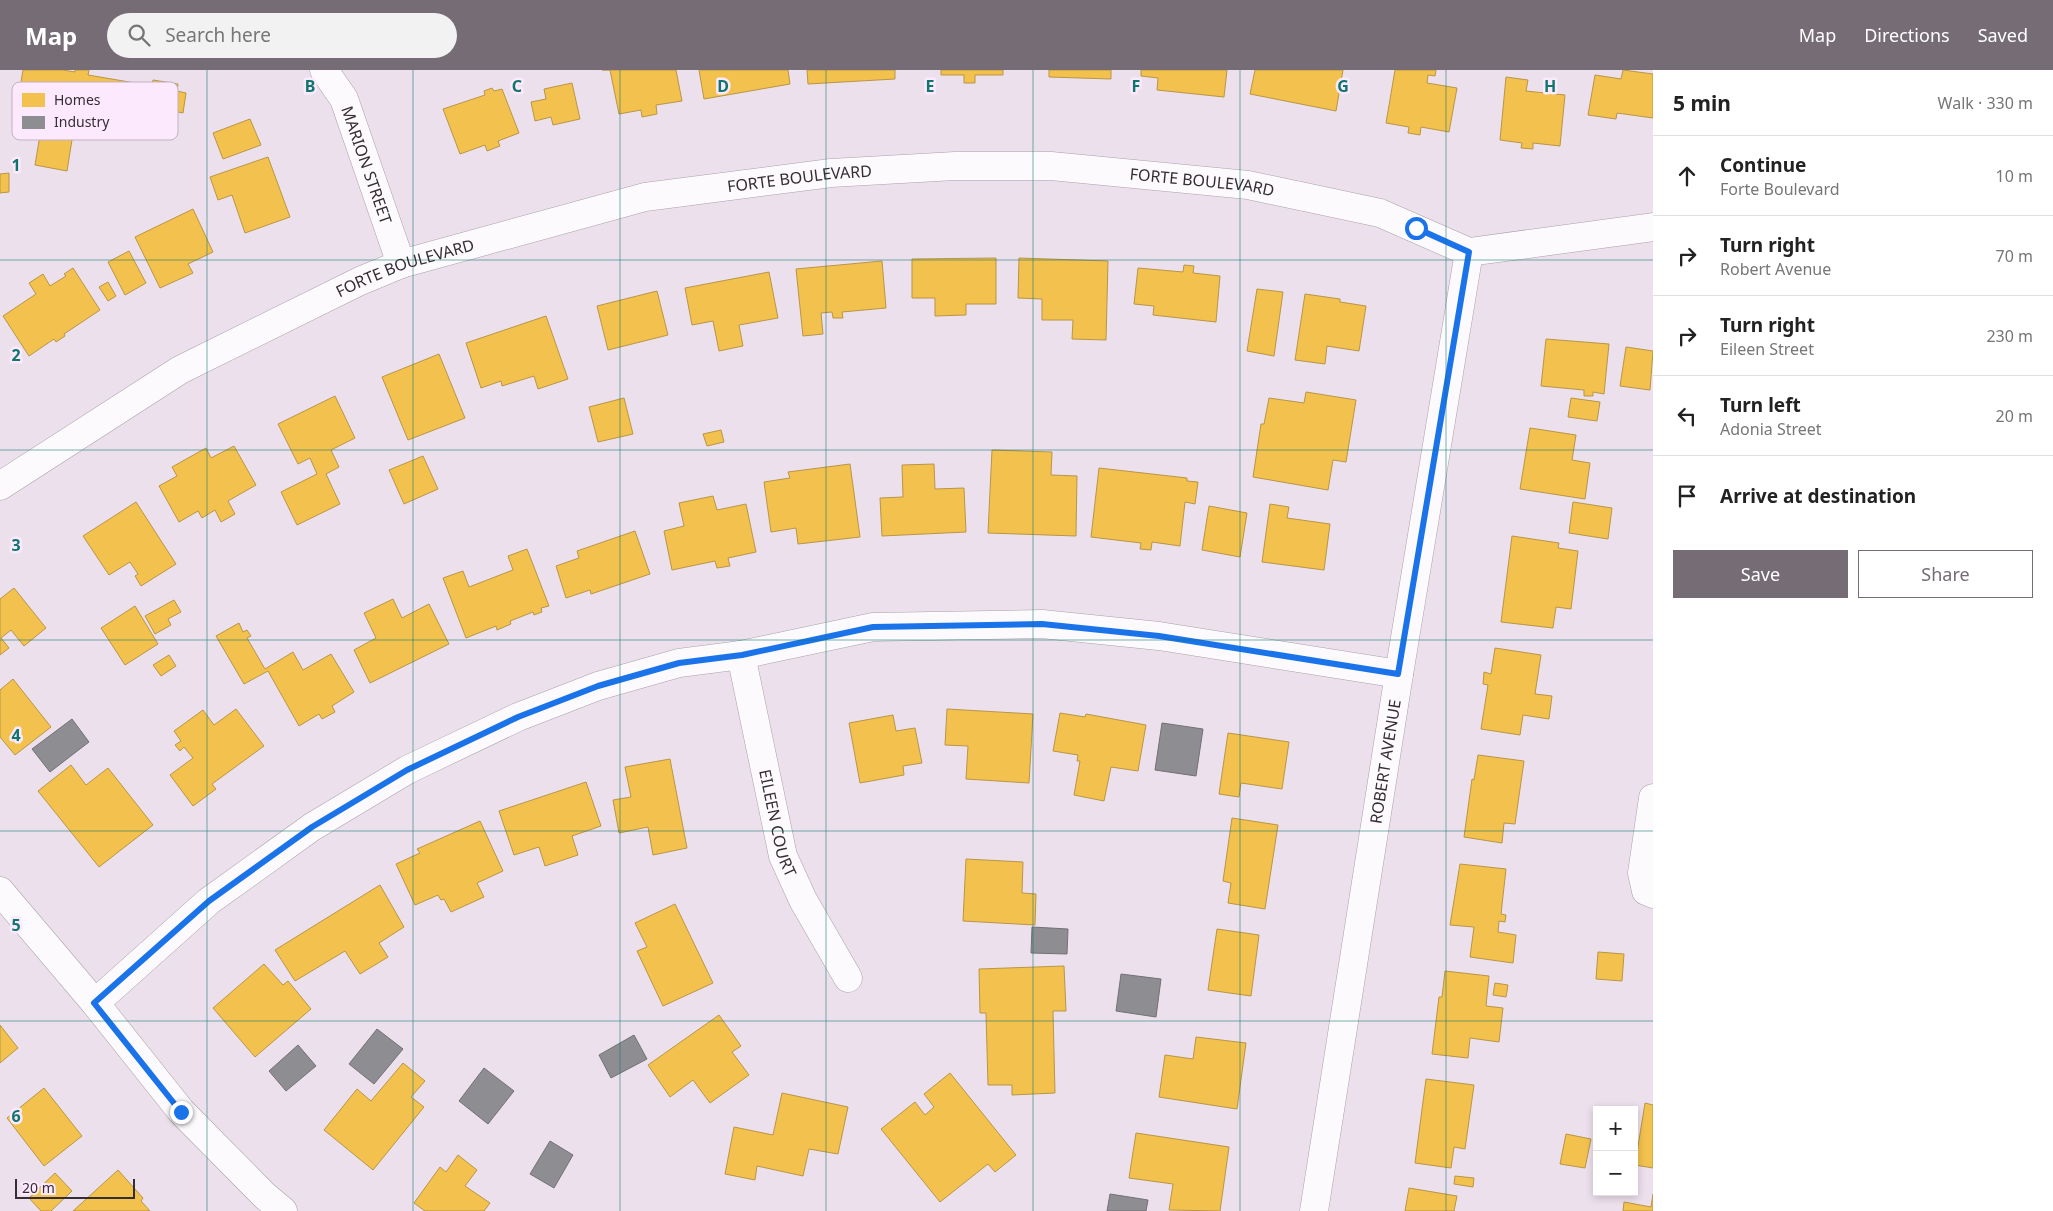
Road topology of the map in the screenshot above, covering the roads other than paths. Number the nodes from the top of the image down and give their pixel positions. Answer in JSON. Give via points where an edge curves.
{"nodes":[{"id":1,"x":324,"y":70,"type":"edge"},
{"id":2,"x":1653,"y":227,"type":"edge"},
{"id":3,"x":1469,"y":252,"type":"junction"},
{"id":4,"x":401,"y":264,"type":"junction"},
{"id":5,"x":0,"y":486,"type":"edge"},
{"id":6,"x":742,"y":655,"type":"junction"},
{"id":7,"x":1398,"y":674,"type":"junction"},
{"id":8,"x":1653,"y":798,"type":"edge"},
{"id":9,"x":0,"y":890,"type":"edge"},
{"id":10,"x":1653,"y":894,"type":"edge"},
{"id":11,"x":848,"y":978,"type":"dead end"},
{"id":12,"x":94,"y":1003,"type":"junction"},
{"id":13,"x":283,"y":1211,"type":"edge"},
{"id":14,"x":1314,"y":1211,"type":"edge"}],
"edges":[{"from":1,"to":4,"type":"street","name":"MARION STREET","via":[[344,99]]},
{"from":2,"to":3,"type":"street"},
{"from":3,"to":4,"type":"street","name":"FORTE BOULEVARD","via":[[1380,214],[1248,186],[1051,166],[955,166],[831,173],[646,198]]},
{"from":3,"to":7,"type":"street","name":"ROBERT AVENUE"},
{"from":4,"to":5,"type":"street","name":"FORTE BOULEVARD","via":[[180,370]]},
{"from":6,"to":7,"type":"street","via":[[873,627],[1042,624],[1159,636]]},
{"from":6,"to":11,"type":"street","name":"EILEEN COURT","via":[[783,856],[803,900]]},
{"from":6,"to":12,"type":"street","via":[[679,663],[598,686],[518,717],[407,770],[312,827],[209,901]]},
{"from":7,"to":14,"type":"street","name":"ROBERT AVENUE"},
{"from":8,"to":10,"type":"street","via":[[1642,873],[1646,891]]},
{"from":9,"to":12,"type":"street"},
{"from":12,"to":13,"type":"street","via":[[181,1112]]}]}
